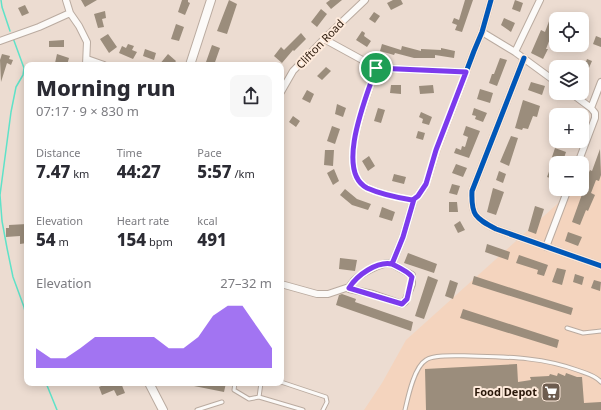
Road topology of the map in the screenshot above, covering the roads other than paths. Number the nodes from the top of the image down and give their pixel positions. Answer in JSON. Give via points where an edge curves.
{"nodes":[{"id":1,"x":66,"y":0,"type":"edge"},
{"id":2,"x":211,"y":0,"type":"edge"},
{"id":3,"x":365,"y":0,"type":"edge"},
{"id":4,"x":491,"y":0,"type":"edge"},
{"id":5,"x":540,"y":0,"type":"edge"},
{"id":6,"x":70,"y":12,"type":"junction"},
{"id":7,"x":482,"y":32,"type":"junction"},
{"id":8,"x":324,"y":38,"type":"junction"},
{"id":9,"x":0,"y":41,"type":"edge"},
{"id":10,"x":515,"y":52,"type":"junction"},
{"id":11,"x":524,"y":58,"type":"junction"},
{"id":12,"x":86,"y":62,"type":"edge"},
{"id":13,"x":191,"y":62,"type":"edge"},
{"id":14,"x":376,"y":68,"type":"junction"},
{"id":15,"x":466,"y":72,"type":"junction"},
{"id":16,"x":549,"y":77,"type":"edge"},
{"id":17,"x":601,"y":82,"type":"edge"},
{"id":18,"x":284,"y":87,"type":"edge"},
{"id":19,"x":580,"y":100,"type":"edge"},
{"id":20,"x":591,"y":108,"type":"junction"},
{"id":21,"x":581,"y":156,"type":"edge"},
{"id":22,"x":565,"y":196,"type":"edge"},
{"id":23,"x":414,"y":199,"type":"junction"},
{"id":24,"x":546,"y":247,"type":"junction"},
{"id":25,"x":392,"y":264,"type":"junction"},
{"id":26,"x":601,"y":266,"type":"edge"},
{"id":27,"x":284,"y":285,"type":"edge"},
{"id":28,"x":349,"y":288,"type":"junction"},
{"id":29,"x":567,"y":328,"type":"dead end"},
{"id":30,"x":601,"y":331,"type":"edge"},
{"id":31,"x":601,"y":382,"type":"edge"},
{"id":32,"x":284,"y":383,"type":"edge"},
{"id":33,"x":151,"y":386,"type":"edge"},
{"id":34,"x":235,"y":386,"type":"edge"},
{"id":35,"x":260,"y":386,"type":"edge"},
{"id":36,"x":258,"y":397,"type":"junction"},
{"id":37,"x":222,"y":402,"type":"dead end"},
{"id":38,"x":163,"y":410,"type":"edge"},
{"id":39,"x":196,"y":410,"type":"edge"},
{"id":40,"x":303,"y":410,"type":"edge"},
{"id":41,"x":323,"y":410,"type":"edge"},
{"id":42,"x":405,"y":410,"type":"edge"}],
"edges":[{"from":1,"to":6,"type":"street"},
{"from":2,"to":13,"type":"street"},
{"from":3,"to":8,"type":"street","name":"Clifton Road"},
{"from":4,"to":7,"type":"street"},
{"from":5,"to":10,"type":"street"},
{"from":6,"to":9,"type":"street"},
{"from":6,"to":12,"type":"street","via":[[87,42]]},
{"from":7,"to":10,"type":"street"},
{"from":7,"to":15,"type":"street"},
{"from":8,"to":14,"type":"street"},
{"from":8,"to":18,"type":"street","name":"Clifton Road","via":[[293,71]]},
{"from":10,"to":11,"type":"street"},
{"from":11,"to":16,"type":"street"},
{"from":11,"to":24,"type":"street","via":[[472,191],[473,211],[485,223],[496,229]]},
{"from":14,"to":15,"type":"street"},
{"from":14,"to":23,"type":"street","via":[[355,131],[353,167],[356,177],[366,187]]},
{"from":15,"to":23,"type":"street","via":[[436,150],[426,184]]},
{"from":17,"to":20,"type":"street"},
{"from":19,"to":20,"type":"street"},
{"from":20,"to":21,"type":"street","via":[[595,118]]},
{"from":22,"to":24,"type":"street"},
{"from":23,"to":25,"type":"street"},
{"from":24,"to":26,"type":"street"},
{"from":25,"to":28,"type":"street","via":[[382,264],[371,269],[357,278]]},
{"from":25,"to":28,"type":"street","via":[[410,273],[412,277],[407,299],[402,304]]},
{"from":27,"to":28,"type":"street","via":[[317,294],[328,294]]},
{"from":29,"to":30,"type":"lane","via":[[583,333]]},
{"from":31,"to":42,"type":"lane","via":[[590,374],[560,364],[528,358],[430,357],[423,361],[415,376]]},
{"from":32,"to":41,"type":"lane","via":[[326,397],[327,402]]},
{"from":33,"to":38,"type":"street"},
{"from":34,"to":36,"type":"lane","via":[[234,390],[249,399]]},
{"from":35,"to":36,"type":"lane"},
{"from":36,"to":40,"type":"lane"},
{"from":37,"to":39,"type":"lane"}]}
